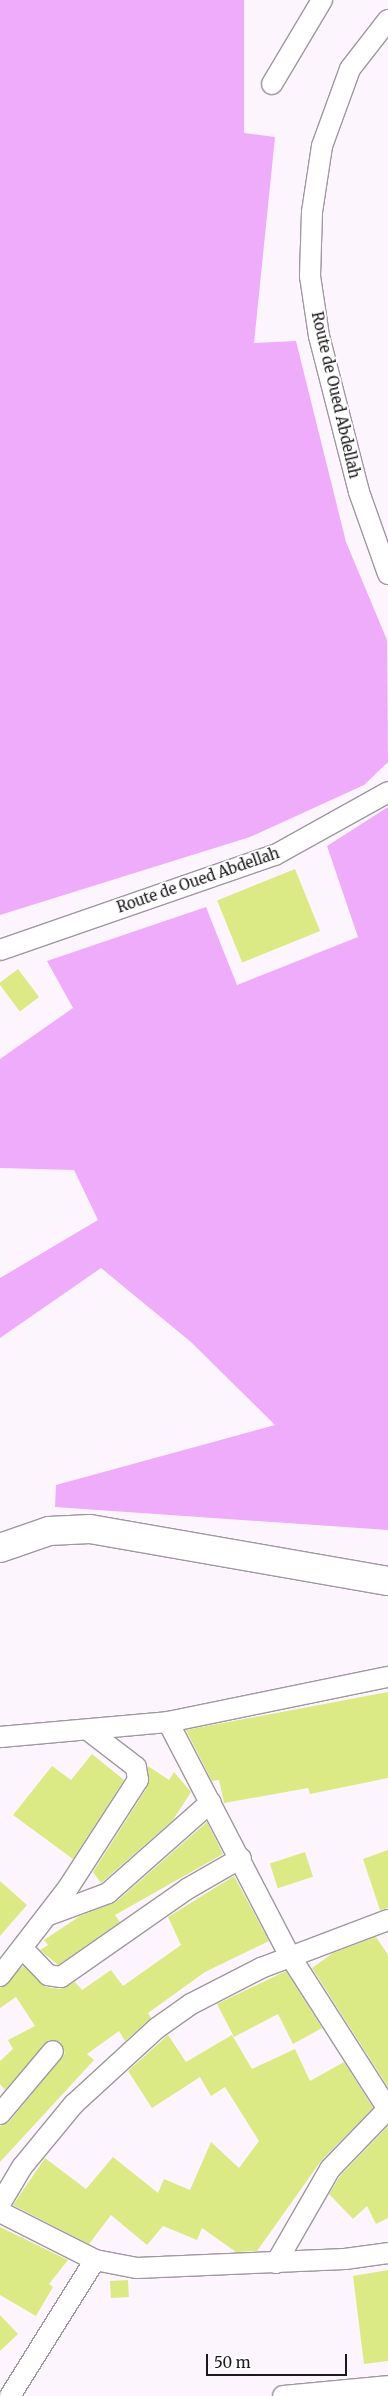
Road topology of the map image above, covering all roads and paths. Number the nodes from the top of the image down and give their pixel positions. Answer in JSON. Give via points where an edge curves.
{"nodes":[{"id":1,"x":322,"y":0,"type":"edge"},
{"id":2,"x":388,"y":20,"type":"edge"},
{"id":3,"x":272,"y":84,"type":"dead end"},
{"id":4,"x":388,"y":574,"type":"edge"},
{"id":5,"x":388,"y":792,"type":"edge"},
{"id":6,"x":0,"y":950,"type":"edge"},
{"id":7,"x":0,"y":1548,"type":"edge"},
{"id":8,"x":388,"y":1581,"type":"edge"},
{"id":9,"x":388,"y":1677,"type":"edge"},
{"id":10,"x":168,"y":1722,"type":"junction"},
{"id":11,"x":89,"y":1731,"type":"junction"},
{"id":12,"x":0,"y":1737,"type":"edge"},
{"id":13,"x":211,"y":1802,"type":"junction"},
{"id":14,"x":241,"y":1858,"type":"junction"},
{"id":15,"x":49,"y":1915,"type":"junction"},
{"id":16,"x":388,"y":1920,"type":"edge"},
{"id":17,"x":23,"y":1949,"type":"junction"},
{"id":18,"x":290,"y":1956,"type":"junction"},
{"id":19,"x":0,"y":1976,"type":"edge"},
{"id":20,"x":53,"y":2051,"type":"dead end"},
{"id":21,"x":388,"y":2109,"type":"edge"},
{"id":22,"x":0,"y":2114,"type":"edge"},
{"id":23,"x":0,"y":2204,"type":"edge"},
{"id":24,"x":0,"y":2212,"type":"edge"},
{"id":25,"x":388,"y":2253,"type":"edge"},
{"id":26,"x":95,"y":2260,"type":"junction"},
{"id":27,"x":276,"y":2263,"type":"junction"},
{"id":28,"x":388,"y":2386,"type":"edge"},
{"id":29,"x":10,"y":2396,"type":"edge"},
{"id":30,"x":283,"y":2396,"type":"edge"}],
"edges":[{"from":1,"to":3,"type":"street"},
{"from":2,"to":4,"type":"street","name":"Route de Oued Abdellah","via":[[350,69],[322,146],[312,212],[310,276],[319,336],[359,492]]},
{"from":5,"to":6,"type":"street","name":"Route de Oued Abdellah","via":[[275,855]]},
{"from":7,"to":8,"type":"main road","via":[[50,1531],[90,1529]]},
{"from":9,"to":10,"type":"street"},
{"from":10,"to":11,"type":"street"},
{"from":10,"to":13,"type":"street"},
{"from":11,"to":12,"type":"street"},
{"from":11,"to":15,"type":"street","via":[[136,1767],[138,1780]]},
{"from":13,"to":14,"type":"street"},
{"from":13,"to":15,"type":"street","via":[[108,1894]]},
{"from":14,"to":17,"type":"street","via":[[187,1889],[61,1977],[48,1975]]},
{"from":14,"to":18,"type":"street"},
{"from":15,"to":17,"type":"street"},
{"from":16,"to":18,"type":"street"},
{"from":17,"to":19,"type":"street"},
{"from":18,"to":21,"type":"street"},
{"from":18,"to":23,"type":"street","via":[[191,2004],[157,2028],[74,2104],[22,2167]]},
{"from":20,"to":22,"type":"street"},
{"from":21,"to":27,"type":"street","via":[[330,2169]]},
{"from":24,"to":26,"type":"street"},
{"from":25,"to":27,"type":"street"},
{"from":26,"to":27,"type":"street","via":[[136,2268]]},
{"from":26,"to":29,"type":"street"},
{"from":28,"to":30,"type":"street"}]}
